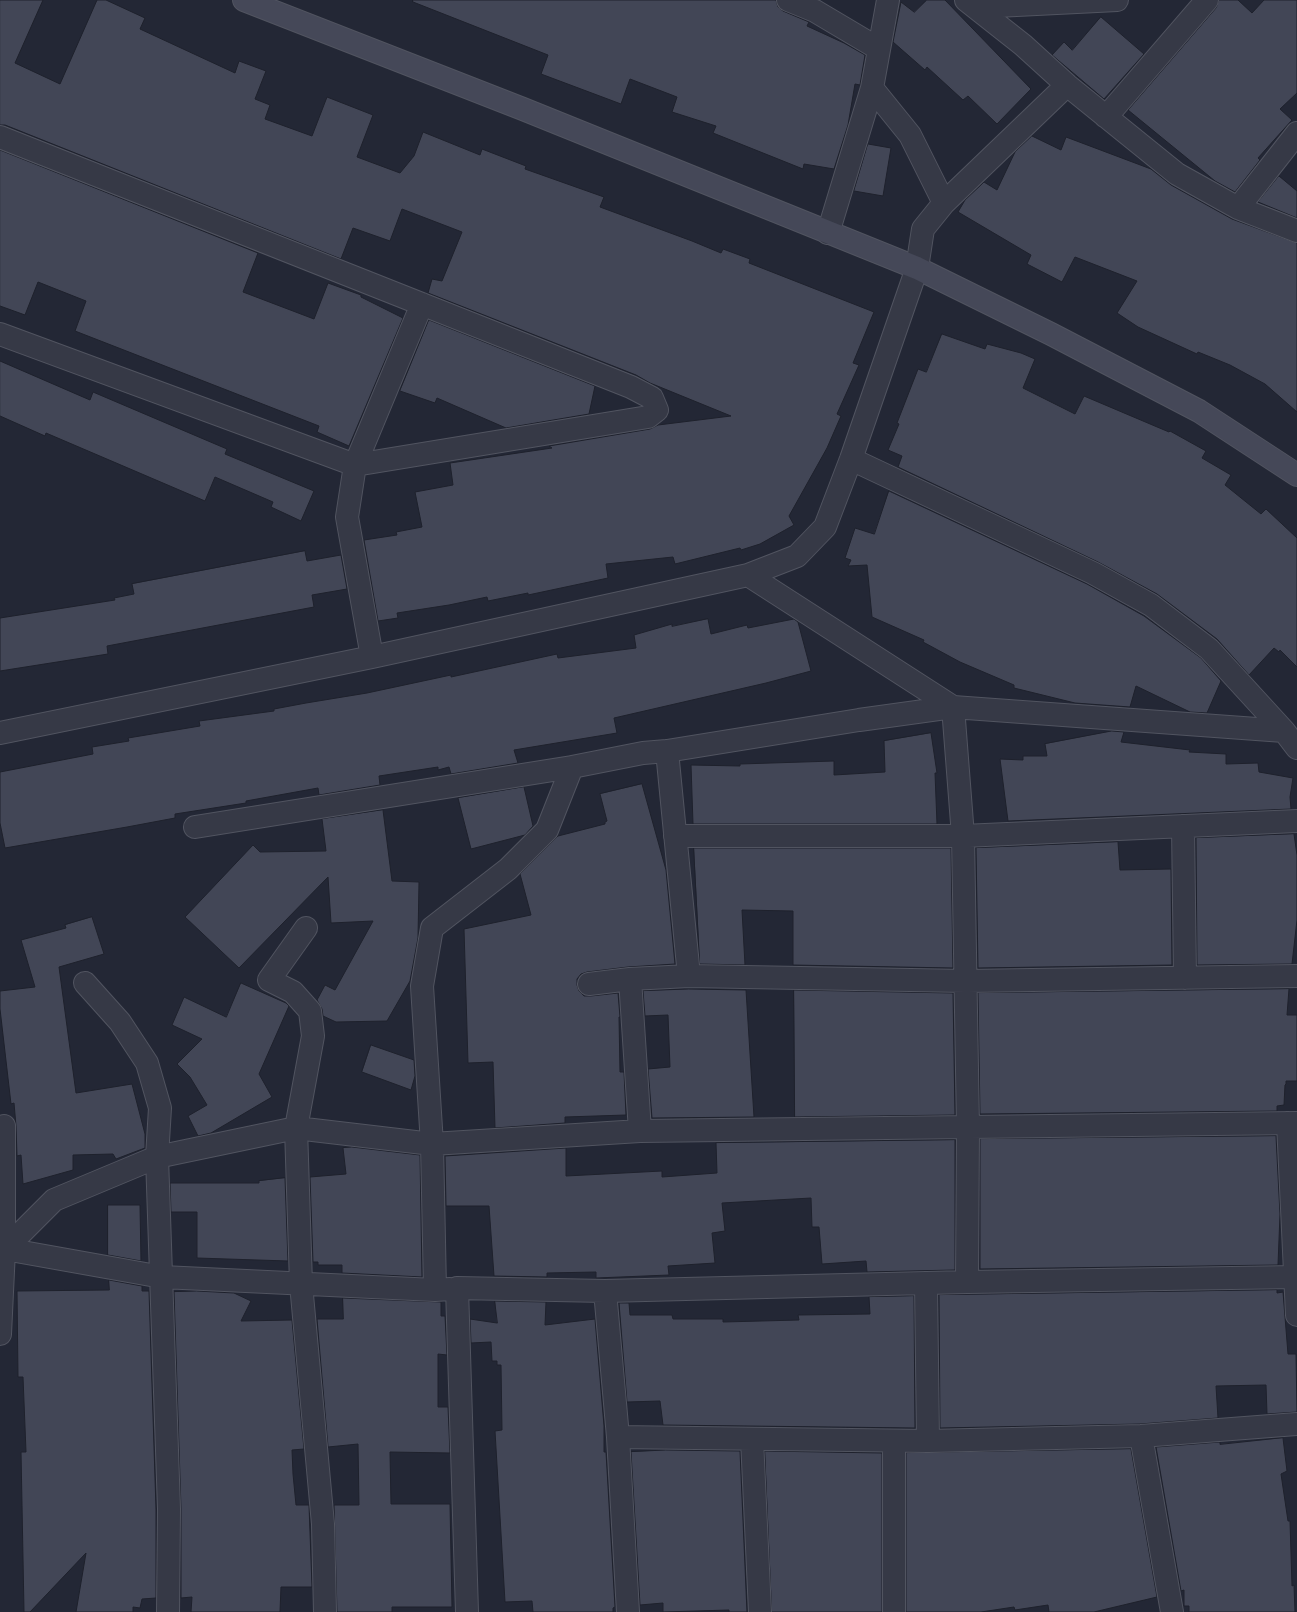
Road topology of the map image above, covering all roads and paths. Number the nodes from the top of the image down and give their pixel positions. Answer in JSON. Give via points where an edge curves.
{"nodes":[{"id":1,"x":244,"y":0,"type":"edge"},
{"id":2,"x":788,"y":0,"type":"edge"},
{"id":3,"x":888,"y":0,"type":"edge"},
{"id":4,"x":1117,"y":0,"type":"edge"},
{"id":5,"x":1207,"y":0,"type":"edge"},
{"id":6,"x":1011,"y":3,"type":"edge"},
{"id":7,"x":971,"y":4,"type":"edge"},
{"id":8,"x":879,"y":49,"type":"junction"},
{"id":9,"x":1067,"y":85,"type":"junction"},
{"id":10,"x":872,"y":88,"type":"junction"},
{"id":11,"x":1106,"y":117,"type":"junction"},
{"id":12,"x":1297,"y":133,"type":"edge"},
{"id":13,"x":0,"y":137,"type":"edge"},
{"id":14,"x":944,"y":203,"type":"junction"},
{"id":15,"x":1238,"y":208,"type":"junction"},
{"id":16,"x":1297,"y":232,"type":"edge"},
{"id":17,"x":828,"y":233,"type":"junction"},
{"id":18,"x":917,"y":268,"type":"junction"},
{"id":19,"x":422,"y":304,"type":"junction"},
{"id":20,"x":0,"y":334,"type":"edge"},
{"id":21,"x":851,"y":459,"type":"junction"},
{"id":22,"x":355,"y":465,"type":"junction"},
{"id":23,"x":1297,"y":475,"type":"edge"},
{"id":24,"x":748,"y":575,"type":"junction"},
{"id":25,"x":372,"y":657,"type":"junction"},
{"id":26,"x":953,"y":707,"type":"junction"},
{"id":27,"x":1284,"y":731,"type":"junction"},
{"id":28,"x":0,"y":733,"type":"edge"},
{"id":29,"x":1297,"y":748,"type":"edge"},
{"id":30,"x":667,"y":751,"type":"junction"},
{"id":31,"x":572,"y":767,"type":"junction"},
{"id":32,"x":1297,"y":821,"type":"edge"},
{"id":33,"x":1183,"y":826,"type":"junction"},
{"id":34,"x":195,"y":827,"type":"dead end"},
{"id":35,"x":675,"y":836,"type":"junction"},
{"id":36,"x":963,"y":836,"type":"junction"},
{"id":37,"x":306,"y":928,"type":"dead end"},
{"id":38,"x":689,"y":976,"type":"junction"},
{"id":39,"x":1297,"y":976,"type":"edge"},
{"id":40,"x":1186,"y":978,"type":"junction"},
{"id":41,"x":630,"y":979,"type":"junction"},
{"id":42,"x":966,"y":982,"type":"junction"},
{"id":43,"x":85,"y":983,"type":"dead end"},
{"id":44,"x":589,"y":984,"type":"dead end"},
{"id":45,"x":1292,"y":1123,"type":"edge"},
{"id":46,"x":4,"y":1126,"type":"dead end"},
{"id":47,"x":296,"y":1128,"type":"junction"},
{"id":48,"x":968,"y":1128,"type":"junction"},
{"id":49,"x":640,"y":1131,"type":"junction"},
{"id":50,"x":432,"y":1144,"type":"junction"},
{"id":51,"x":157,"y":1157,"type":"junction"},
{"id":52,"x":2,"y":1249,"type":"edge"},
{"id":53,"x":1296,"y":1277,"type":"edge"},
{"id":54,"x":162,"y":1278,"type":"junction"},
{"id":55,"x":967,"y":1282,"type":"junction"},
{"id":56,"x":926,"y":1283,"type":"junction"},
{"id":57,"x":301,"y":1284,"type":"junction"},
{"id":58,"x":457,"y":1288,"type":"junction"},
{"id":59,"x":435,"y":1290,"type":"junction"},
{"id":60,"x":605,"y":1291,"type":"junction"},
{"id":61,"x":1297,"y":1315,"type":"edge"},
{"id":62,"x":0,"y":1334,"type":"edge"},
{"id":63,"x":1297,"y":1424,"type":"edge"},
{"id":64,"x":1141,"y":1436,"type":"junction"},
{"id":65,"x":618,"y":1437,"type":"junction"},
{"id":66,"x":752,"y":1439,"type":"junction"},
{"id":67,"x":928,"y":1441,"type":"junction"},
{"id":68,"x":894,"y":1442,"type":"junction"},
{"id":69,"x":168,"y":1612,"type":"edge"},
{"id":70,"x":325,"y":1612,"type":"edge"},
{"id":71,"x":467,"y":1612,"type":"edge"},
{"id":72,"x":628,"y":1612,"type":"edge"},
{"id":73,"x":760,"y":1612,"type":"edge"},
{"id":74,"x":894,"y":1612,"type":"edge"},
{"id":75,"x":1172,"y":1612,"type":"edge"}],
"edges":[{"from":1,"to":17,"type":"main road","via":[[531,112]]},
{"from":2,"to":8,"type":"street","via":[[815,11]]},
{"from":3,"to":8,"type":"street"},
{"from":4,"to":6,"type":"street"},
{"from":5,"to":11,"type":"street"},
{"from":6,"to":7,"type":"street"},
{"from":7,"to":9,"type":"street","via":[[1023,45]]},
{"from":8,"to":10,"type":"street"},
{"from":9,"to":11,"type":"street"},
{"from":9,"to":14,"type":"street"},
{"from":10,"to":14,"type":"street","via":[[910,135]]},
{"from":10,"to":17,"type":"street"},
{"from":11,"to":15,"type":"street","via":[[1178,174]]},
{"from":12,"to":15,"type":"street"},
{"from":13,"to":19,"type":"street"},
{"from":14,"to":18,"type":"street","via":[[923,229]]},
{"from":15,"to":16,"type":"street"},
{"from":17,"to":18,"type":"main road"},
{"from":18,"to":21,"type":"street"},
{"from":18,"to":23,"type":"main road","via":[[1199,411]]},
{"from":19,"to":22,"type":"street"},
{"from":19,"to":22,"type":"street","via":[[631,387],[652,398],[657,410],[648,417]]},
{"from":20,"to":22,"type":"street"},
{"from":21,"to":24,"type":"street","via":[[825,527],[797,556]]},
{"from":21,"to":27,"type":"street","via":[[1093,573],[1151,604],[1209,648]]},
{"from":22,"to":25,"type":"street","via":[[347,518]]},
{"from":24,"to":25,"type":"street"},
{"from":24,"to":26,"type":"street"},
{"from":25,"to":28,"type":"street"},
{"from":26,"to":27,"type":"street"},
{"from":26,"to":30,"type":"street"},
{"from":26,"to":36,"type":"street"},
{"from":27,"to":29,"type":"street"},
{"from":30,"to":31,"type":"street","via":[[643,753]]},
{"from":30,"to":35,"type":"street"},
{"from":31,"to":34,"type":"street"},
{"from":31,"to":50,"type":"street","via":[[547,830],[508,869],[432,928],[422,986]]},
{"from":32,"to":33,"type":"street"},
{"from":33,"to":36,"type":"street"},
{"from":33,"to":40,"type":"street"},
{"from":35,"to":36,"type":"street"},
{"from":35,"to":38,"type":"street"},
{"from":36,"to":42,"type":"street"},
{"from":37,"to":47,"type":"street","via":[[269,980],[293,992],[310,1011],[313,1036]]},
{"from":38,"to":41,"type":"street"},
{"from":38,"to":42,"type":"street"},
{"from":39,"to":40,"type":"street"},
{"from":40,"to":42,"type":"street"},
{"from":41,"to":44,"type":"street"},
{"from":41,"to":49,"type":"street"},
{"from":42,"to":48,"type":"street"},
{"from":43,"to":51,"type":"street","via":[[120,1022],[147,1063],[160,1108]]},
{"from":45,"to":48,"type":"street"},
{"from":45,"to":53,"type":"street"},
{"from":46,"to":52,"type":"street"},
{"from":47,"to":50,"type":"street"},
{"from":47,"to":51,"type":"street"},
{"from":47,"to":57,"type":"street"},
{"from":48,"to":49,"type":"street"},
{"from":48,"to":55,"type":"street"},
{"from":49,"to":50,"type":"street"},
{"from":50,"to":59,"type":"street"},
{"from":51,"to":52,"type":"street","via":[[54,1200]]},
{"from":51,"to":54,"type":"street"},
{"from":52,"to":54,"type":"street"},
{"from":52,"to":62,"type":"street"},
{"from":53,"to":55,"type":"street"},
{"from":53,"to":61,"type":"street"},
{"from":54,"to":57,"type":"street"},
{"from":54,"to":69,"type":"street","via":[[169,1509]]},
{"from":55,"to":56,"type":"street"},
{"from":56,"to":60,"type":"street"},
{"from":56,"to":67,"type":"street"},
{"from":57,"to":59,"type":"street"},
{"from":57,"to":70,"type":"street","via":[[323,1524]]},
{"from":58,"to":59,"type":"street"},
{"from":58,"to":60,"type":"street"},
{"from":58,"to":71,"type":"street"},
{"from":60,"to":65,"type":"street"},
{"from":63,"to":64,"type":"street"},
{"from":64,"to":67,"type":"street"},
{"from":64,"to":75,"type":"street"},
{"from":65,"to":66,"type":"street"},
{"from":65,"to":72,"type":"street"},
{"from":66,"to":68,"type":"street"},
{"from":66,"to":73,"type":"street"},
{"from":67,"to":68,"type":"street"},
{"from":68,"to":74,"type":"street"}]}
